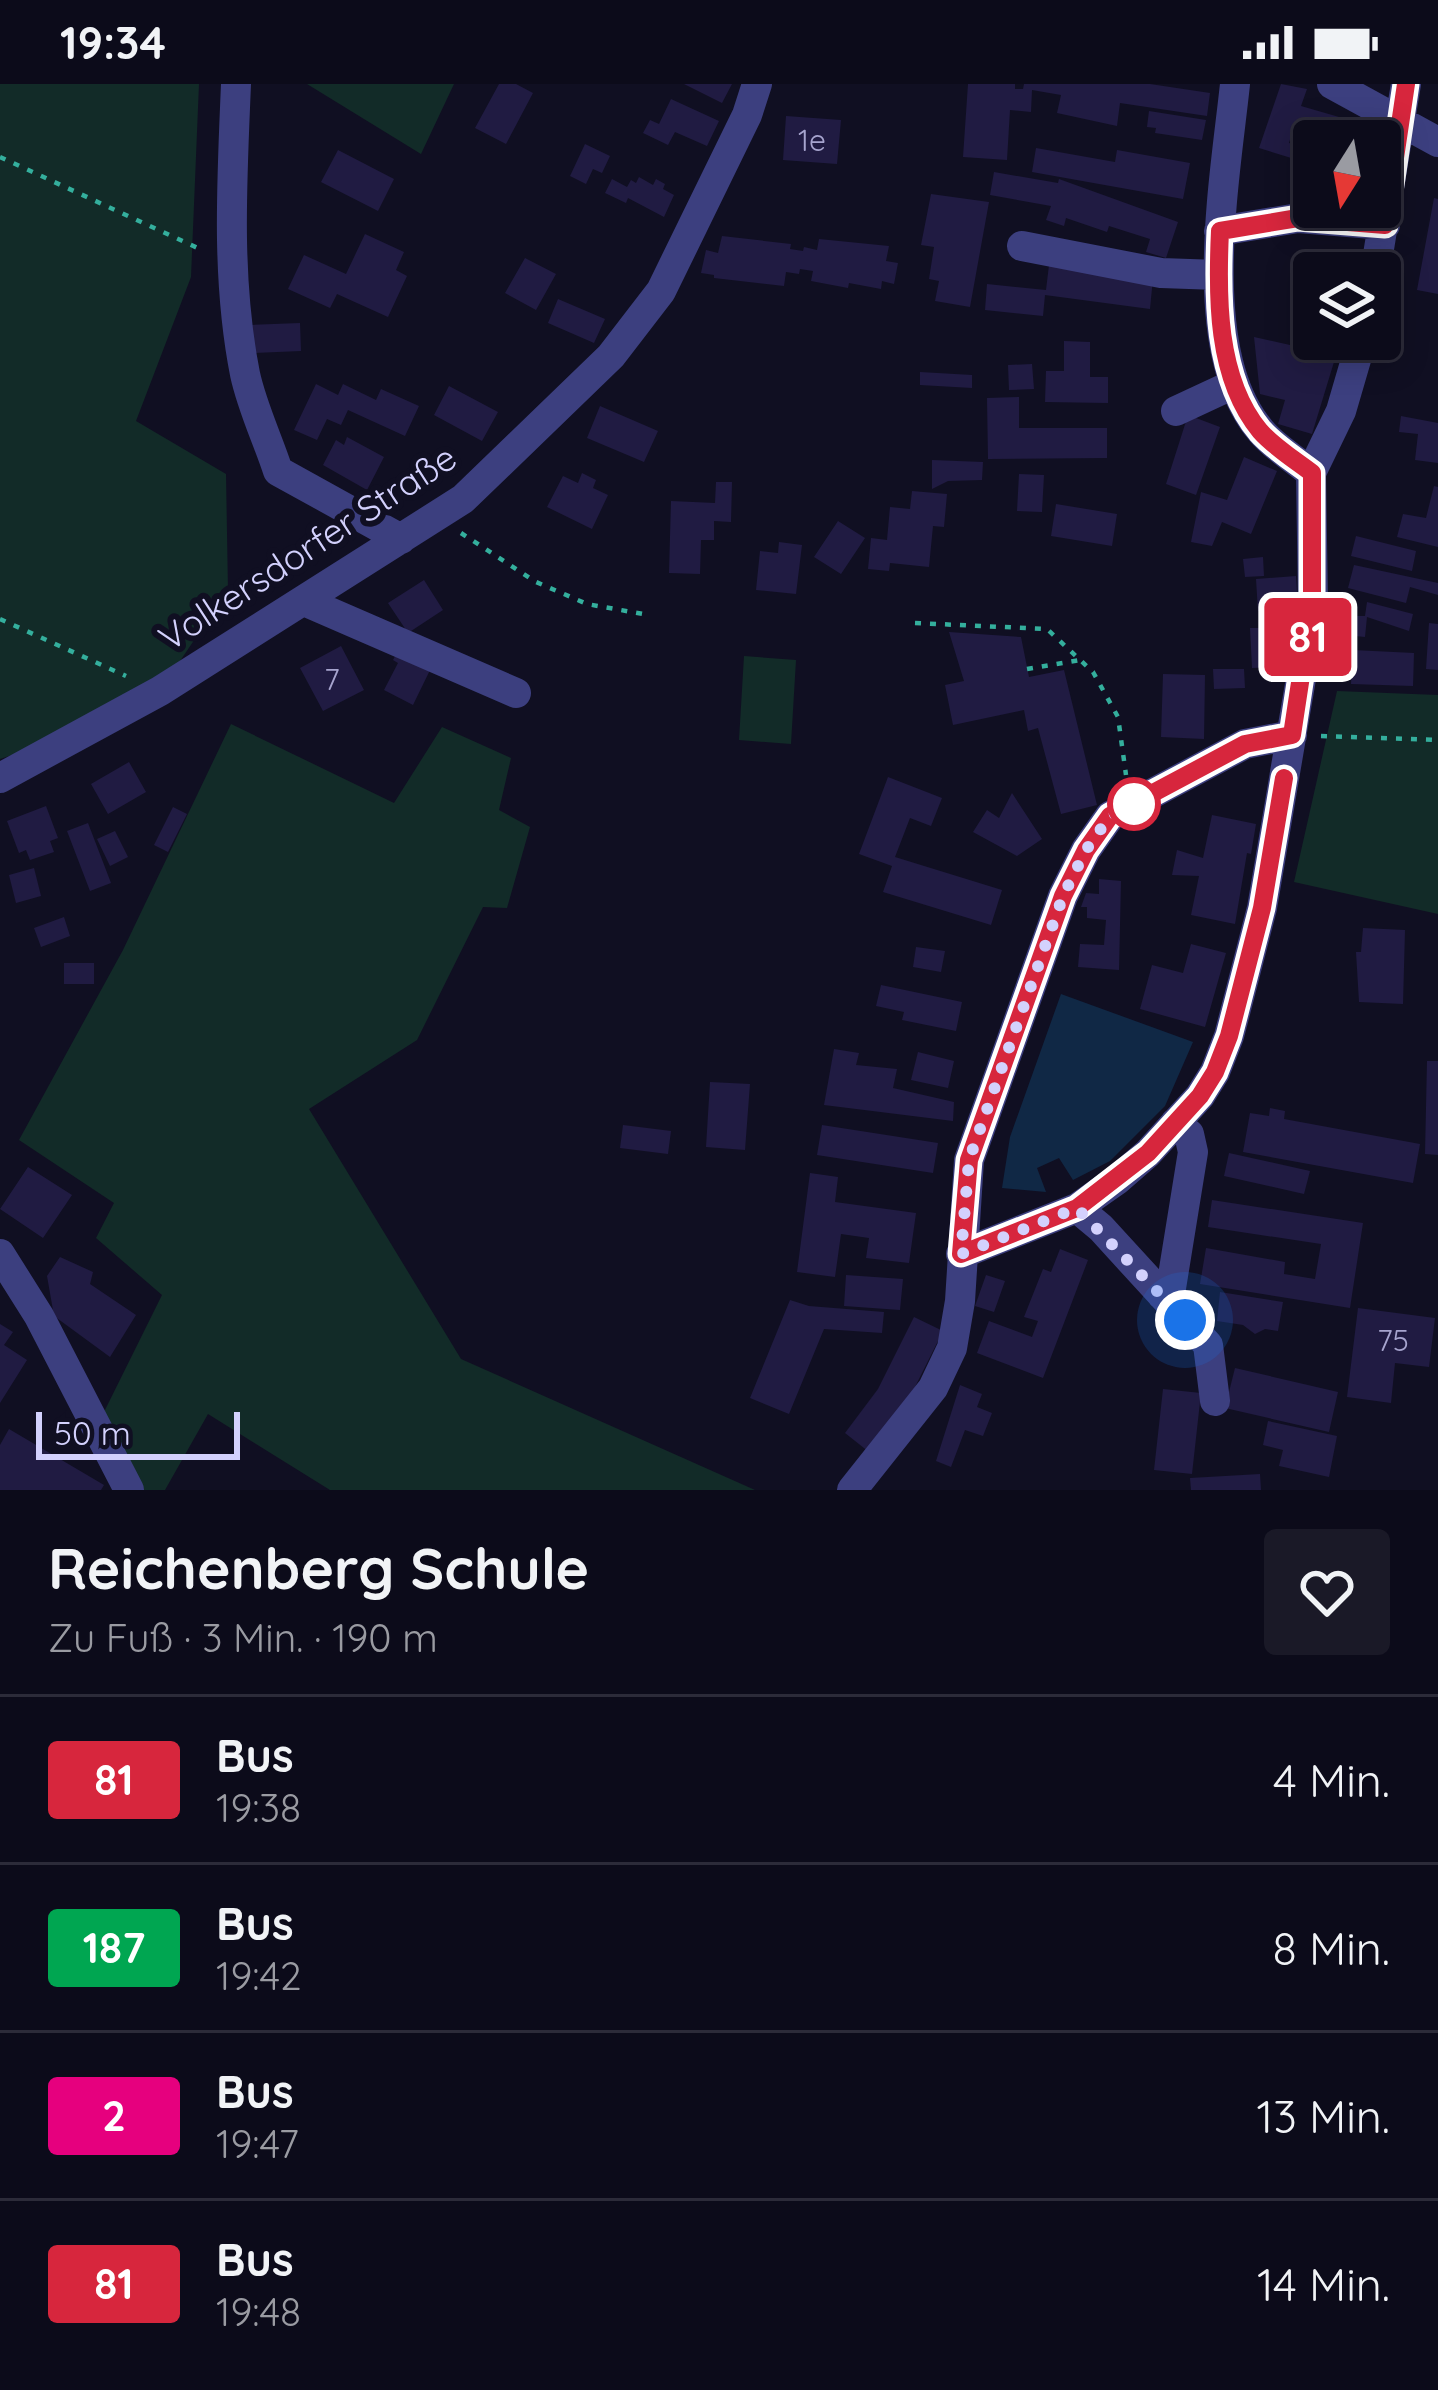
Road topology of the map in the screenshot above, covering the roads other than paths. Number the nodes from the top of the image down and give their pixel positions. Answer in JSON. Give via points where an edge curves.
{"nodes":[{"id":1,"x":236,"y":84,"type":"edge"},
{"id":2,"x":757,"y":84,"type":"edge"},
{"id":3,"x":1235,"y":84,"type":"edge"},
{"id":4,"x":1332,"y":84,"type":"edge"},
{"id":5,"x":1406,"y":84,"type":"edge"},
{"id":6,"x":1395,"y":120,"type":"edge"},
{"id":7,"x":1400,"y":120,"type":"edge"},
{"id":8,"x":1401,"y":124,"type":"edge"},
{"id":9,"x":1438,"y":142,"type":"edge"},
{"id":10,"x":1293,"y":219,"type":"edge"},
{"id":11,"x":1220,"y":231,"type":"junction"},
{"id":12,"x":1022,"y":246,"type":"dead end"},
{"id":13,"x":1218,"y":275,"type":"junction"},
{"id":14,"x":1356,"y":360,"type":"edge"},
{"id":15,"x":1234,"y":384,"type":"junction"},
{"id":16,"x":1176,"y":411,"type":"dead end"},
{"id":17,"x":1312,"y":473,"type":"junction"},
{"id":18,"x":401,"y":538,"type":"junction"},
{"id":19,"x":304,"y":601,"type":"junction"},
{"id":20,"x":516,"y":693,"type":"dead end"},
{"id":21,"x":1292,"y":735,"type":"junction"},
{"id":22,"x":0,"y":778,"type":"edge"},
{"id":23,"x":1175,"y":1123,"type":"junction"},
{"id":24,"x":1077,"y":1208,"type":"junction"},
{"id":25,"x":961,"y":1254,"type":"junction"},
{"id":26,"x":0,"y":1255,"type":"edge"},
{"id":27,"x":1162,"y":1295,"type":"junction"},
{"id":28,"x":1215,"y":1401,"type":"dead end"},
{"id":29,"x":129,"y":1490,"type":"edge"},
{"id":30,"x":852,"y":1490,"type":"edge"}],
"edges":[{"from":1,"to":18,"type":"street","via":[[232,264],[246,376],[278,471]]},
{"from":2,"to":18,"type":"street","name":"Volkersdorfer Straße","via":[[661,291],[611,356],[463,500]]},
{"from":3,"to":11,"type":"street"},
{"from":4,"to":6,"type":"street"},
{"from":5,"to":7,"type":"street"},
{"from":8,"to":9,"type":"street"},
{"from":10,"to":11,"type":"street"},
{"from":11,"to":13,"type":"street"},
{"from":12,"to":13,"type":"street","via":[[1161,273]]},
{"from":13,"to":15,"type":"street"},
{"from":14,"to":17,"type":"street"},
{"from":15,"to":16,"type":"street"},
{"from":15,"to":17,"type":"street","via":[[1260,430]]},
{"from":17,"to":21,"type":"street","via":[[1312,604]]},
{"from":18,"to":19,"type":"street","name":"Volkersdorfer Straße"},
{"from":19,"to":20,"type":"street"},
{"from":19,"to":22,"type":"street","name":"Volkersdorfer Straße"},
{"from":21,"to":23,"type":"street","via":[[1262,908],[1229,1036],[1215,1072]]},
{"from":21,"to":25,"type":"street","via":[[1245,744],[1110,816],[1086,850],[969,1160]]},
{"from":23,"to":24,"type":"street"},
{"from":23,"to":27,"type":"street","via":[[1189,1134],[1192,1152],[1171,1288]]},
{"from":24,"to":25,"type":"street"},
{"from":24,"to":27,"type":"street"},
{"from":25,"to":30,"type":"street","via":[[952,1348],[933,1388]]},
{"from":26,"to":29,"type":"street"},
{"from":27,"to":28,"type":"street","via":[[1208,1345]]}]}
